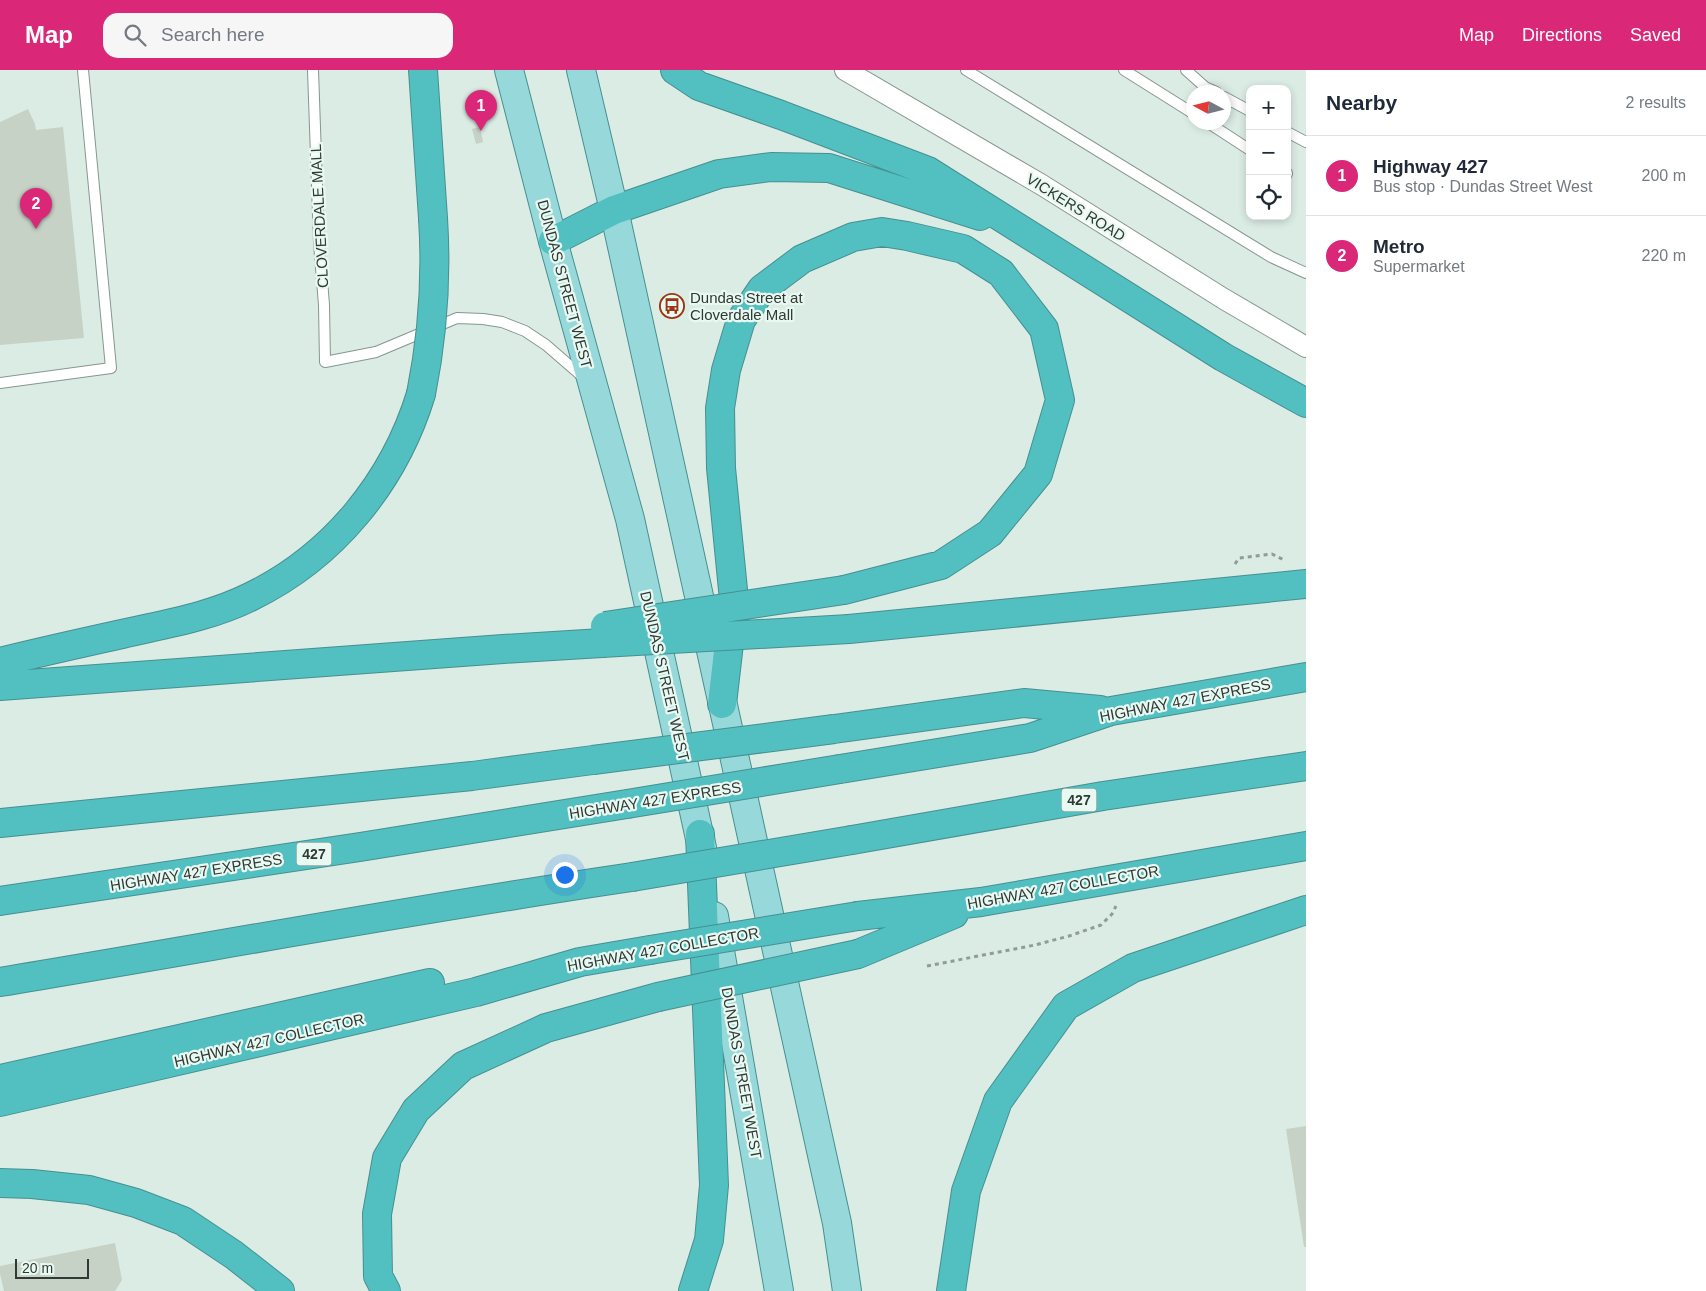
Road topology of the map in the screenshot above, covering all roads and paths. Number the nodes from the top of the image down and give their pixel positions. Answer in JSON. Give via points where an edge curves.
{"nodes":[{"id":1,"x":83,"y":70,"type":"edge"},
{"id":2,"x":313,"y":70,"type":"edge"},
{"id":3,"x":424,"y":70,"type":"edge"},
{"id":4,"x":509,"y":70,"type":"edge"},
{"id":5,"x":581,"y":70,"type":"edge"},
{"id":6,"x":675,"y":70,"type":"edge"},
{"id":7,"x":966,"y":70,"type":"edge"},
{"id":8,"x":1124,"y":70,"type":"edge"},
{"id":9,"x":1186,"y":70,"type":"edge"},
{"id":10,"x":853,"y":72,"type":"edge"},
{"id":11,"x":1203,"y":85,"type":"edge"},
{"id":12,"x":1231,"y":101,"type":"edge"},
{"id":13,"x":1186,"y":109,"type":"edge"},
{"id":14,"x":1246,"y":109,"type":"edge"},
{"id":15,"x":1219,"y":130,"type":"edge"},
{"id":16,"x":1291,"y":134,"type":"edge"},
{"id":17,"x":1306,"y":142,"type":"edge"},
{"id":18,"x":1246,"y":147,"type":"edge"},
{"id":19,"x":614,"y":210,"type":"junction"},
{"id":20,"x":1020,"y":229,"type":"junction"},
{"id":21,"x":552,"y":241,"type":"junction"},
{"id":22,"x":1306,"y":273,"type":"edge"},
{"id":23,"x":1306,"y":347,"type":"edge"},
{"id":24,"x":0,"y":383,"type":"edge"},
{"id":25,"x":591,"y":383,"type":"junction"},
{"id":26,"x":1306,"y":403,"type":"edge"},
{"id":27,"x":1306,"y":584,"type":"edge"},
{"id":28,"x":604,"y":634,"type":"junction"},
{"id":29,"x":0,"y":662,"type":"edge"},
{"id":30,"x":1306,"y":677,"type":"edge"},
{"id":31,"x":0,"y":686,"type":"edge"},
{"id":32,"x":722,"y":704,"type":"junction"},
{"id":33,"x":1111,"y":711,"type":"junction"},
{"id":34,"x":1306,"y":766,"type":"edge"},
{"id":35,"x":0,"y":823,"type":"edge"},
{"id":36,"x":700,"y":834,"type":"junction"},
{"id":37,"x":1306,"y":846,"type":"edge"},
{"id":38,"x":1129,"y":876,"type":"junction"},
{"id":39,"x":0,"y":901,"type":"edge"},
{"id":40,"x":981,"y":902,"type":"junction"},
{"id":41,"x":1306,"y":910,"type":"edge"},
{"id":42,"x":580,"y":962,"type":"junction"},
{"id":43,"x":927,"y":966,"type":"dead end"},
{"id":44,"x":0,"y":982,"type":"edge"},
{"id":45,"x":0,"y":1079,"type":"edge"},
{"id":46,"x":0,"y":1102,"type":"edge"},
{"id":47,"x":0,"y":1183,"type":"edge"},
{"id":48,"x":280,"y":1291,"type":"edge"},
{"id":49,"x":386,"y":1291,"type":"edge"},
{"id":50,"x":693,"y":1291,"type":"edge"},
{"id":51,"x":779,"y":1291,"type":"edge"},
{"id":52,"x":847,"y":1291,"type":"edge"},
{"id":53,"x":951,"y":1291,"type":"edge"}],
"edges":[{"from":1,"to":24,"type":"lane","via":[[111,368]]},
{"from":2,"to":25,"type":"lane","name":"CLOVERDALE MALL","via":[[325,362],[376,352],[457,318],[483,319],[525,331]]},
{"from":3,"to":29,"type":"highway","bridge":true,"via":[[435,253],[428,360],[413,420],[394,461],[366,503],[305,564],[249,598],[190,619]]},
{"from":4,"to":21,"type":"main road","name":"DUNDAS STREET WEST"},
{"from":5,"to":19,"type":"main road"},
{"from":6,"to":20,"type":"highway","via":[[699,86],[928,171]]},
{"from":7,"to":22,"type":"lane","via":[[1270,257]]},
{"from":8,"to":13,"type":"lane"},
{"from":9,"to":11,"type":"lane"},
{"from":10,"to":23,"type":"street","name":"VICKERS ROAD"},
{"from":12,"to":14,"type":"lane"},
{"from":15,"to":18,"type":"lane"},
{"from":16,"to":17,"type":"lane"},
{"from":19,"to":20,"type":"highway","via":[[720,174],[771,166],[829,168]]},
{"from":19,"to":21,"type":"highway"},
{"from":19,"to":32,"type":"main road"},
{"from":20,"to":26,"type":"highway","via":[[1223,357]]},
{"from":21,"to":25,"type":"main road","name":"DUNDAS STREET WEST"},
{"from":25,"to":36,"type":"main road","name":"DUNDAS STREET WEST","via":[[630,519]]},
{"from":27,"to":28,"type":"highway","bridge":true,"via":[[849,629]]},
{"from":28,"to":31,"type":"highway","via":[[502,649]]},
{"from":28,"to":32,"type":"highway","bridge":true,"via":[[844,590],[941,565],[990,533],[1038,474],[1060,400],[1044,329],[1001,273],[963,250],[882,232],[853,237],[795,264],[762,289],[741,320],[726,370],[720,408],[721,468],[734,600]]},
{"from":30,"to":33,"type":"highway","name":"HIGHWAY 427 EXPRESS","number":"427"},
{"from":32,"to":52,"type":"main road","via":[[837,1223]]},
{"from":33,"to":35,"type":"highway","bridge":true,"via":[[1024,703],[463,777]]},
{"from":33,"to":39,"type":"highway","name":"HIGHWAY 427 EXPRESS","number":"427","bridge":true,"via":[[1030,738],[360,847]]},
{"from":34,"to":44,"type":"highway","number":"427","bridge":true,"via":[[1104,796]]},
{"from":36,"to":50,"type":"highway","via":[[714,1185],[709,1240]]},
{"from":36,"to":51,"type":"main road","name":"DUNDAS STREET WEST"},
{"from":37,"to":38,"type":"highway","name":"HIGHWAY 427 COLLECTOR"},
{"from":38,"to":40,"type":"highway","name":"HIGHWAY 427 COLLECTOR"},
{"from":38,"to":43,"type":"path","via":[[1108,920],[1094,928],[1035,945]]},
{"from":40,"to":42,"type":"highway","name":"HIGHWAY 427 COLLECTOR","bridge":true,"via":[[858,916]]},
{"from":40,"to":49,"type":"highway","bridge":true,"via":[[858,954],[658,997],[546,1028],[462,1066],[416,1110],[387,1158],[378,1214],[378,1276]]},
{"from":41,"to":53,"type":"highway","via":[[1133,968],[1066,1006],[998,1101],[966,1190]]},
{"from":42,"to":45,"type":"highway","via":[[476,973]]},
{"from":42,"to":46,"type":"highway","name":"HIGHWAY 427 COLLECTOR","via":[[476,992]]},
{"from":47,"to":48,"type":"highway","via":[[89,1190],[183,1221]]}]}
